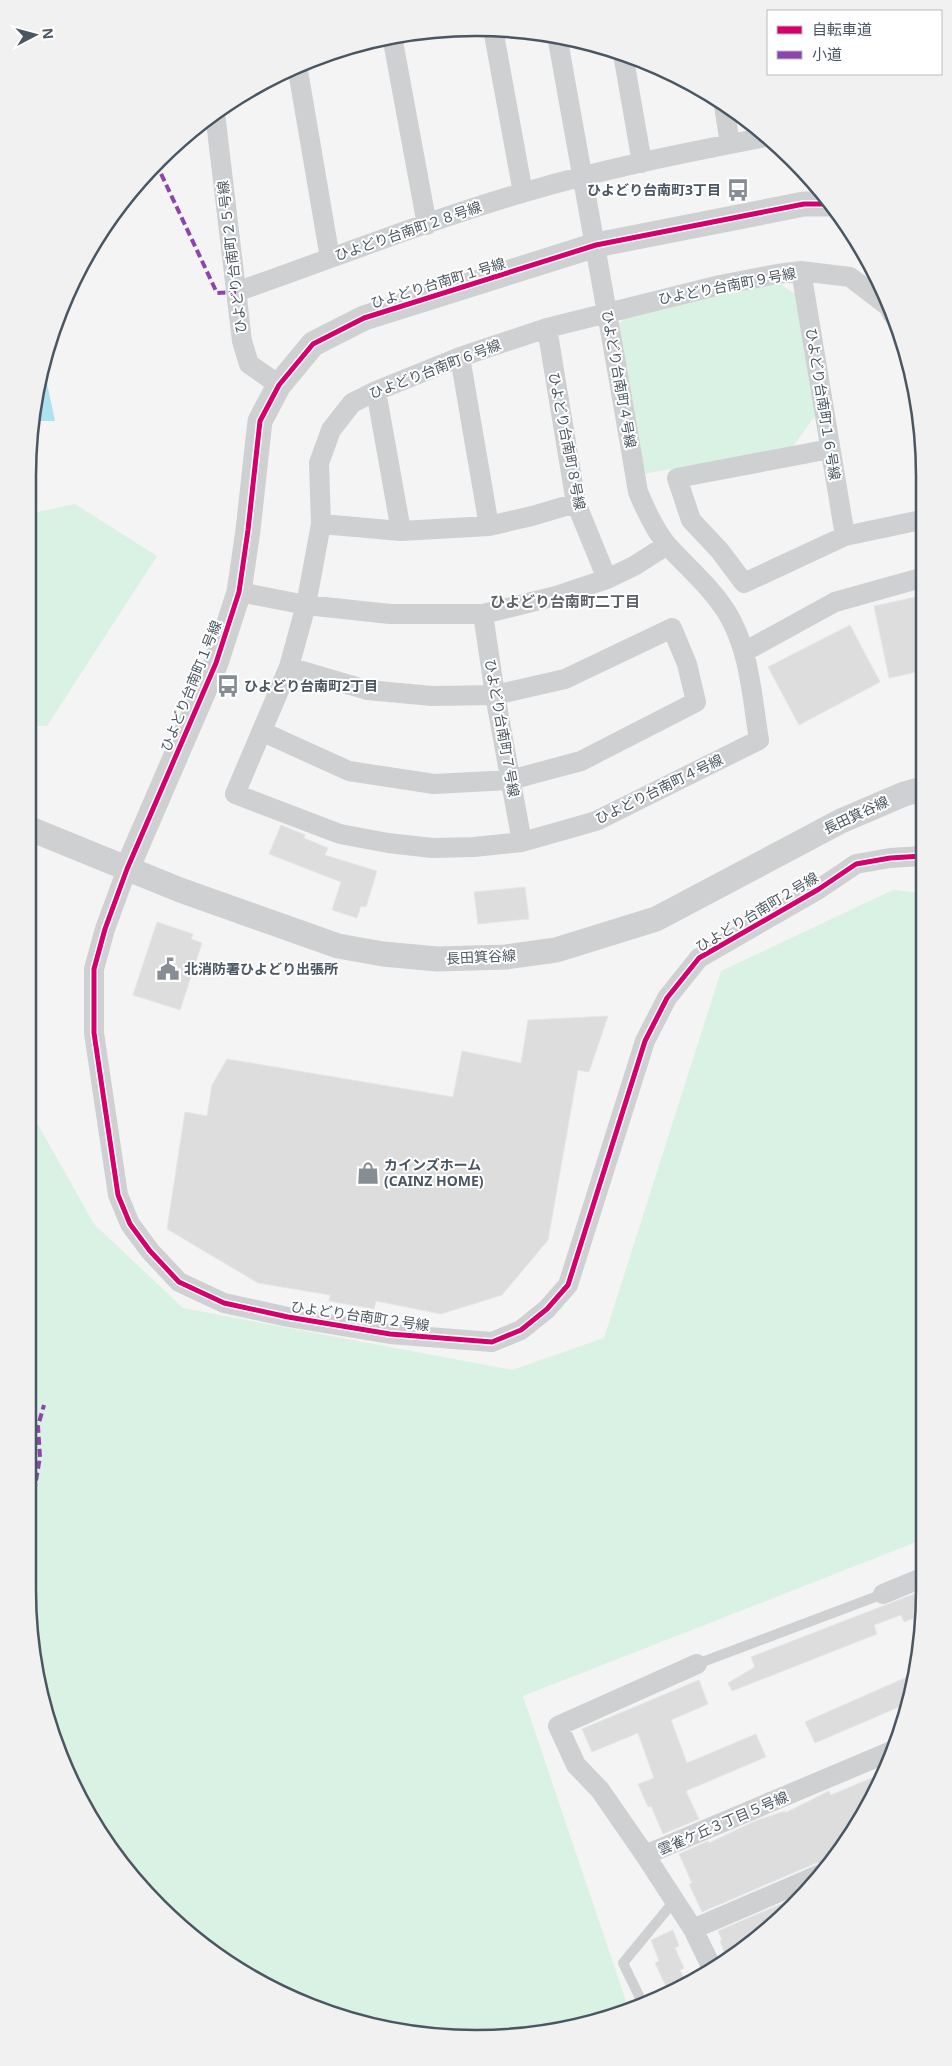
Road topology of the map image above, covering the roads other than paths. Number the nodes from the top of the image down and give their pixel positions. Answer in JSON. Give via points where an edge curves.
{"nodes":[{"id":1,"x":494,"y":37,"type":"edge"},
{"id":2,"x":394,"y":44,"type":"edge"},
{"id":3,"x":558,"y":44,"type":"edge"},
{"id":4,"x":625,"y":63,"type":"edge"},
{"id":5,"x":299,"y":74,"type":"edge"},
{"id":6,"x":725,"y":114,"type":"edge"},
{"id":7,"x":216,"y":121,"type":"edge"},
{"id":8,"x":758,"y":139,"type":"edge"},
{"id":9,"x":730,"y":144,"type":"junction"},
{"id":10,"x":642,"y":163,"type":"junction"},
{"id":11,"x":582,"y":177,"type":"junction"},
{"id":12,"x":522,"y":192,"type":"junction"},
{"id":13,"x":822,"y":204,"type":"edge"},
{"id":14,"x":427,"y":225,"type":"junction"},
{"id":15,"x":596,"y":245,"type":"junction"},
{"id":16,"x":330,"y":258,"type":"junction"},
{"id":17,"x":801,"y":271,"type":"junction"},
{"id":18,"x":236,"y":292,"type":"junction"},
{"id":19,"x":877,"y":298,"type":"edge"},
{"id":20,"x":608,"y":312,"type":"junction"},
{"id":21,"x":547,"y":328,"type":"junction"},
{"id":22,"x":460,"y":357,"type":"junction"},
{"id":23,"x":279,"y":385,"type":"junction"},
{"id":24,"x":376,"y":391,"type":"junction"},
{"id":25,"x":830,"y":448,"type":"junction"},
{"id":26,"x":576,"y":503,"type":"junction"},
{"id":27,"x":916,"y":521,"type":"edge"},
{"id":28,"x":322,"y":524,"type":"junction"},
{"id":29,"x":489,"y":526,"type":"junction"},
{"id":30,"x":402,"y":531,"type":"junction"},
{"id":31,"x":846,"y":536,"type":"junction"},
{"id":32,"x":667,"y":545,"type":"junction"},
{"id":33,"x":607,"y":579,"type":"junction"},
{"id":34,"x":916,"y":579,"type":"edge"},
{"id":35,"x":239,"y":592,"type":"junction"},
{"id":36,"x":306,"y":605,"type":"junction"},
{"id":37,"x":483,"y":614,"type":"junction"},
{"id":38,"x":744,"y":652,"type":"junction"},
{"id":39,"x":289,"y":667,"type":"junction"},
{"id":40,"x":495,"y":695,"type":"junction"},
{"id":41,"x":263,"y":732,"type":"junction"},
{"id":42,"x":510,"y":780,"type":"junction"},
{"id":43,"x":916,"y":791,"type":"edge"},
{"id":44,"x":36,"y":831,"type":"edge"},
{"id":45,"x":522,"y":842,"type":"junction"},
{"id":46,"x":916,"y":856,"type":"edge"},
{"id":47,"x":127,"y":869,"type":"junction"},
{"id":48,"x":916,"y":1581,"type":"edge"},
{"id":49,"x":883,"y":1594,"type":"joint"},
{"id":50,"x":697,"y":1664,"type":"joint"},
{"id":51,"x":883,"y":1755,"type":"edge"},
{"id":52,"x":645,"y":1855,"type":"junction"},
{"id":53,"x":807,"y":1880,"type":"edge"},
{"id":54,"x":675,"y":1900,"type":"junction"},
{"id":55,"x":693,"y":1928,"type":"junction"},
{"id":56,"x":709,"y":1963,"type":"edge"},
{"id":57,"x":640,"y":1998,"type":"edge"}],
"edges":[{"from":1,"to":12,"type":"street"},
{"from":2,"to":14,"type":"street"},
{"from":3,"to":11,"type":"street","name":"ひよどり台南町４号線"},
{"from":4,"to":10,"type":"street"},
{"from":5,"to":16,"type":"street"},
{"from":6,"to":9,"type":"street"},
{"from":7,"to":18,"type":"street","name":"ひよどり台南町２５号線"},
{"from":8,"to":9,"type":"street","name":"ひよどり台南町２８号線"},
{"from":9,"to":10,"type":"street","name":"ひよどり台南町２８号線"},
{"from":10,"to":11,"type":"street","name":"ひよどり台南町２８号線"},
{"from":11,"to":12,"type":"street","name":"ひよどり台南町２８号線"},
{"from":11,"to":15,"type":"street","name":"ひよどり台南町４号線"},
{"from":12,"to":14,"type":"street","name":"ひよどり台南町２８号線"},
{"from":13,"to":15,"type":"street","name":"ひよどり台南町１号線","via":[[804,204]]},
{"from":14,"to":16,"type":"street","name":"ひよどり台南町２８号線"},
{"from":15,"to":20,"type":"street","name":"ひよどり台南町４号線"},
{"from":15,"to":23,"type":"street","name":"ひよどり台南町１号線","via":[[364,318],[313,344]]},
{"from":16,"to":18,"type":"street","name":"ひよどり台南町２８号線"},
{"from":17,"to":19,"type":"street","name":"ひよどり台南町９号線","via":[[850,277]]},
{"from":17,"to":20,"type":"street","name":"ひよどり台南町９号線","via":[[720,285]]},
{"from":17,"to":25,"type":"street","name":"ひよどり台南町１６号線"},
{"from":18,"to":23,"type":"street","name":"ひよどり台南町２５号線","via":[[242,341],[249,364]]},
{"from":20,"to":21,"type":"street","name":"ひよどり台南町６号線"},
{"from":20,"to":32,"type":"street","name":"ひよどり台南町４号線","via":[[638,492]]},
{"from":21,"to":22,"type":"street","name":"ひよどり台南町６号線"},
{"from":21,"to":26,"type":"street","name":"ひよどり台南町８号線"},
{"from":22,"to":24,"type":"street","name":"ひよどり台南町６号線"},
{"from":22,"to":29,"type":"street"},
{"from":23,"to":35,"type":"street","name":"ひよどり台南町１号線","via":[[260,421]]},
{"from":24,"to":28,"type":"street","name":"ひよどり台南町６号線","via":[[352,403],[331,430],[319,463]]},
{"from":24,"to":30,"type":"street"},
{"from":25,"to":31,"type":"street","name":"ひよどり台南町１６号線"},
{"from":25,"to":31,"type":"street","via":[[677,478],[691,520],[744,583]]},
{"from":26,"to":29,"type":"street"},
{"from":26,"to":33,"type":"street","name":"ひよどり台南町８号線"},
{"from":27,"to":31,"type":"street"},
{"from":28,"to":30,"type":"street"},
{"from":28,"to":36,"type":"street","name":"ひよどり台南町６号線"},
{"from":29,"to":30,"type":"street"},
{"from":32,"to":33,"type":"street"},
{"from":32,"to":38,"type":"street","name":"ひよどり台南町４号線","via":[[703,580],[727,613]]},
{"from":33,"to":37,"type":"street","via":[[556,596]]},
{"from":34,"to":38,"type":"street","via":[[835,602]]},
{"from":35,"to":36,"type":"street"},
{"from":35,"to":47,"type":"street","name":"ひよどり台南町１号線","via":[[216,662]]},
{"from":36,"to":37,"type":"street","via":[[390,614]]},
{"from":36,"to":39,"type":"street","name":"ひよどり台南町４号線"},
{"from":37,"to":40,"type":"street","name":"ひよどり台南町７号線"},
{"from":38,"to":45,"type":"street","name":"ひよどり台南町４号線","via":[[759,740],[596,821]]},
{"from":39,"to":40,"type":"street","via":[[368,690],[432,696]]},
{"from":39,"to":41,"type":"street","name":"ひよどり台南町４号線"},
{"from":40,"to":42,"type":"street","name":"ひよどり台南町７号線"},
{"from":40,"to":42,"type":"street","via":[[565,679],[672,628],[687,664],[696,702],[581,761]]},
{"from":41,"to":42,"type":"street","via":[[349,771],[434,784]]},
{"from":41,"to":45,"type":"street","name":"ひよどり台南町４号線","via":[[236,794],[340,834],[388,843],[432,848]]},
{"from":42,"to":45,"type":"street","name":"ひよどり台南町７号線"},
{"from":43,"to":47,"type":"street","name":"長田箕谷線","via":[[841,821],[656,919],[556,950],[506,957],[437,959],[338,946]]},
{"from":44,"to":47,"type":"street","name":"長田箕谷線"},
{"from":46,"to":47,"type":"street","name":"ひよどり台南町２号線","via":[[856,864],[699,958],[667,998],[645,1041],[568,1285],[547,1309],[521,1330],[492,1342],[390,1334],[224,1303],[179,1282],[150,1251],[130,1224],[118,1195],[94,1033],[94,969]]},
{"from":48,"to":49,"type":"street"},
{"from":49,"to":50,"type":"lane"},
{"from":50,"to":52,"type":"street","via":[[558,1726],[576,1765],[600,1790]]},
{"from":51,"to":52,"type":"street","name":"雲雀ケ丘３丁目５号線"},
{"from":52,"to":54,"type":"street","name":"雲雀ケ丘３丁目５号線"},
{"from":53,"to":55,"type":"street"},
{"from":54,"to":55,"type":"street","name":"雲雀ケ丘３丁目５号線"},
{"from":54,"to":57,"type":"lane","via":[[623,1963]]},
{"from":55,"to":56,"type":"street","name":"雲雀ケ丘３丁目５号線"}]}
